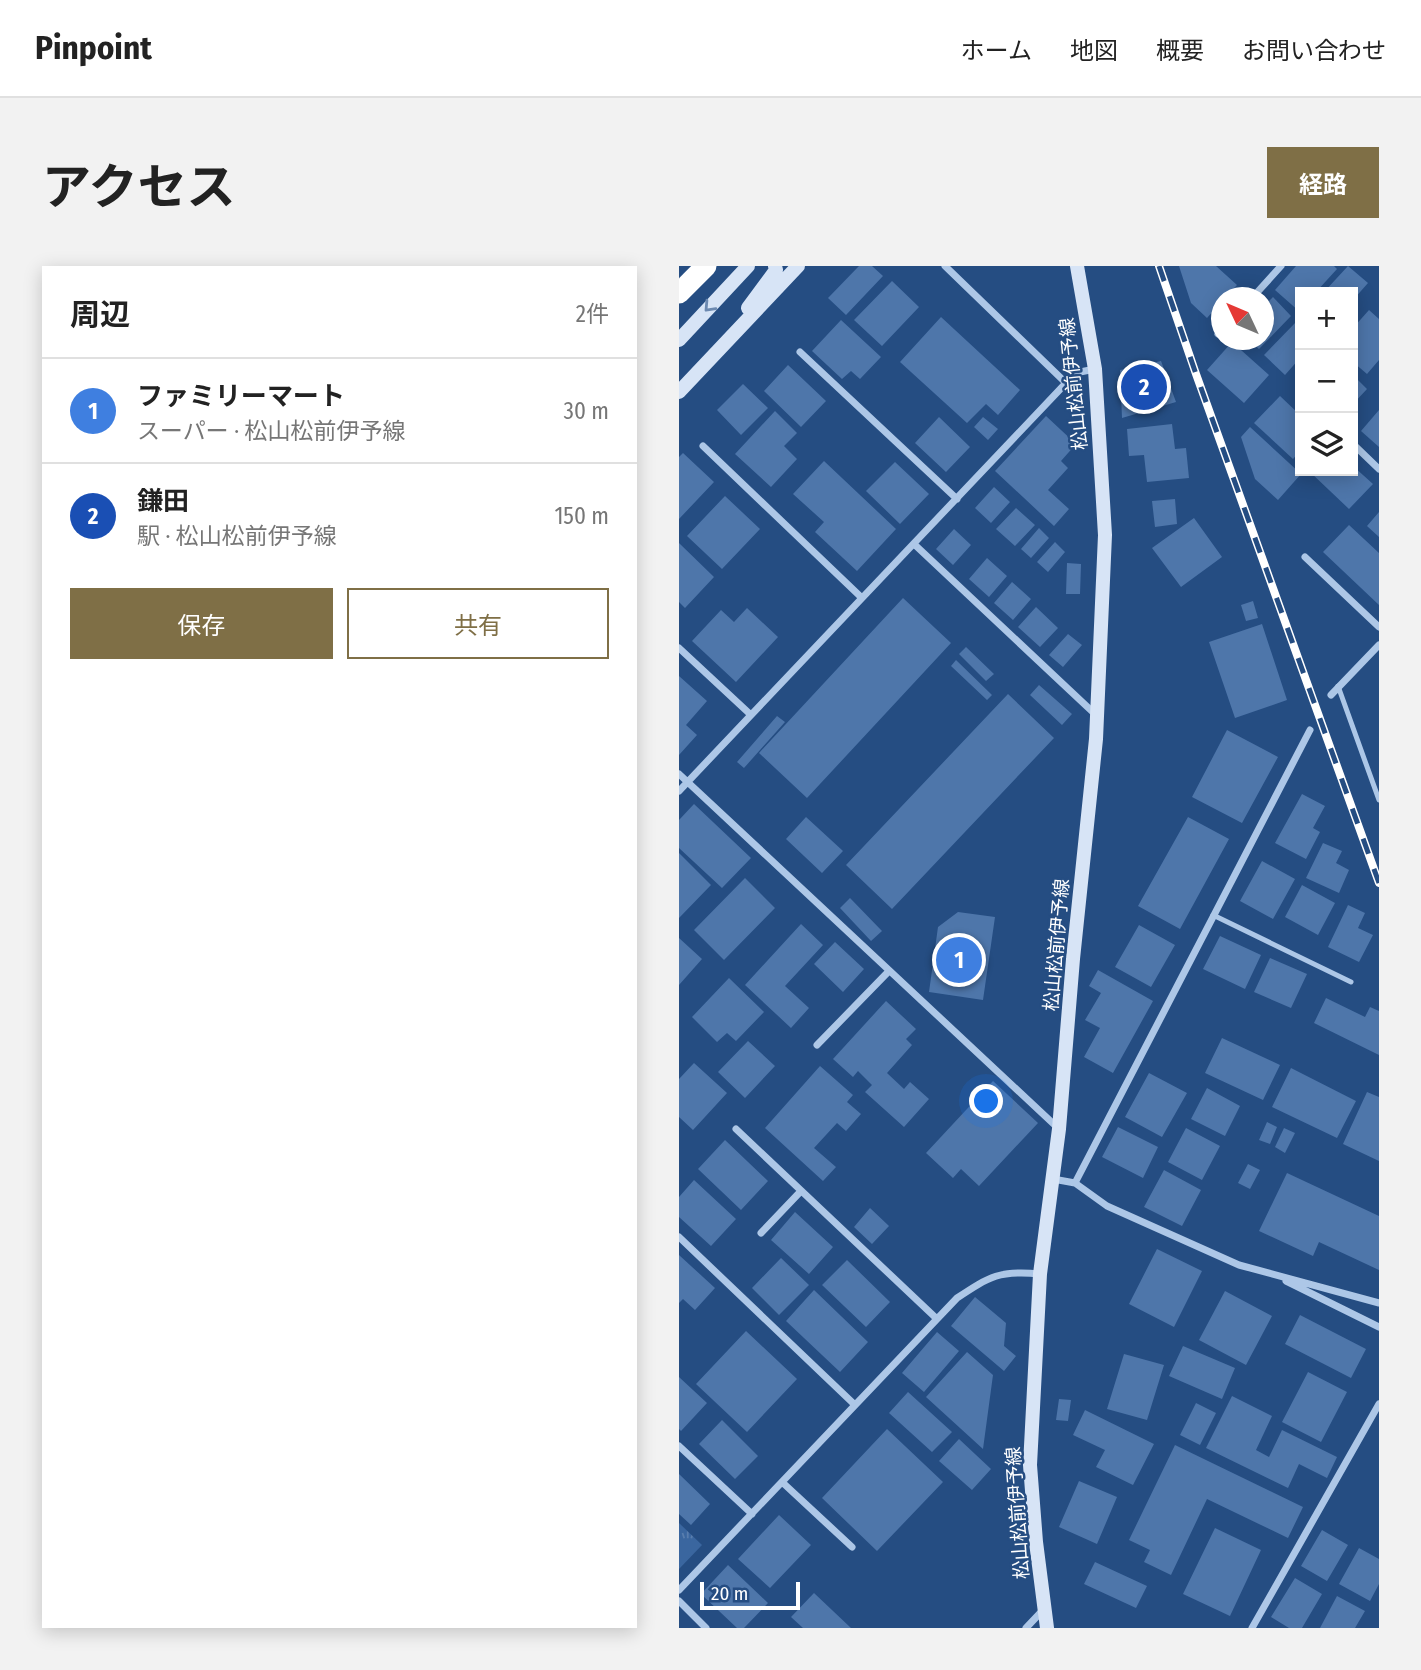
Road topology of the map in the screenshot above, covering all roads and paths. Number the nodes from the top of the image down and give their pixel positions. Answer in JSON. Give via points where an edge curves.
{"nodes":[{"id":1,"x":706,"y":266,"type":"edge"},
{"id":2,"x":775,"y":266,"type":"edge"},
{"id":3,"x":798,"y":266,"type":"edge"},
{"id":4,"x":945,"y":266,"type":"edge"},
{"id":5,"x":1077,"y":266,"type":"edge"},
{"id":6,"x":1282,"y":266,"type":"edge"},
{"id":7,"x":744,"y":271,"type":"edge"},
{"id":8,"x":1262,"y":287,"type":"edge"},
{"id":9,"x":679,"y":293,"type":"edge"},
{"id":10,"x":679,"y":340,"type":"edge"},
{"id":11,"x":800,"y":352,"type":"dead end"},
{"id":12,"x":712,"y":357,"type":"junction"},
{"id":13,"x":1095,"y":369,"type":"junction"},
{"id":14,"x":1066,"y":383,"type":"junction"},
{"id":15,"x":679,"y":393,"type":"edge"},
{"id":16,"x":703,"y":446,"type":"dead end"},
{"id":17,"x":1358,"y":449,"type":"edge"},
{"id":18,"x":1379,"y":468,"type":"edge"},
{"id":19,"x":957,"y":499,"type":"junction"},
{"id":20,"x":914,"y":544,"type":"junction"},
{"id":21,"x":1305,"y":557,"type":"dead end"},
{"id":22,"x":862,"y":598,"type":"junction"},
{"id":23,"x":1379,"y":627,"type":"edge"},
{"id":24,"x":1379,"y":646,"type":"edge"},
{"id":25,"x":679,"y":648,"type":"edge"},
{"id":26,"x":1338,"y":686,"type":"junction"},
{"id":27,"x":1331,"y":695,"type":"dead end"},
{"id":28,"x":751,"y":715,"type":"junction"},
{"id":29,"x":1096,"y":715,"type":"junction"},
{"id":30,"x":1310,"y":730,"type":"dead end"},
{"id":31,"x":679,"y":774,"type":"edge"},
{"id":32,"x":688,"y":782,"type":"junction"},
{"id":33,"x":679,"y":791,"type":"edge"},
{"id":34,"x":1379,"y":800,"type":"edge"},
{"id":35,"x":1213,"y":915,"type":"junction"},
{"id":36,"x":889,"y":971,"type":"junction"},
{"id":37,"x":1351,"y":982,"type":"dead end"},
{"id":38,"x":817,"y":1045,"type":"dead end"},
{"id":39,"x":736,"y":1129,"type":"dead end"},
{"id":40,"x":1059,"y":1129,"type":"junction"},
{"id":41,"x":1052,"y":1178,"type":"junction"},
{"id":42,"x":1075,"y":1183,"type":"junction"},
{"id":43,"x":801,"y":1191,"type":"junction"},
{"id":44,"x":761,"y":1233,"type":"dead end"},
{"id":45,"x":679,"y":1237,"type":"edge"},
{"id":46,"x":1269,"y":1273,"type":"junction"},
{"id":47,"x":1039,"y":1274,"type":"junction"},
{"id":48,"x":1379,"y":1303,"type":"edge"},
{"id":49,"x":937,"y":1319,"type":"junction"},
{"id":50,"x":1379,"y":1327,"type":"edge"},
{"id":51,"x":1379,"y":1404,"type":"edge"},
{"id":52,"x":855,"y":1405,"type":"junction"},
{"id":53,"x":679,"y":1446,"type":"edge"},
{"id":54,"x":782,"y":1482,"type":"junction"},
{"id":55,"x":751,"y":1514,"type":"junction"},
{"id":56,"x":852,"y":1547,"type":"dead end"},
{"id":57,"x":679,"y":1590,"type":"edge"},
{"id":58,"x":679,"y":1601,"type":"edge"},
{"id":59,"x":1044,"y":1609,"type":"junction"},
{"id":60,"x":706,"y":1628,"type":"edge"},
{"id":61,"x":1026,"y":1628,"type":"edge"},
{"id":62,"x":1047,"y":1628,"type":"edge"},
{"id":63,"x":1252,"y":1628,"type":"edge"}],
"edges":[{"from":1,"to":9,"type":"highway"},
{"from":2,"to":12,"type":"main road"},
{"from":3,"to":12,"type":"main road"},
{"from":4,"to":14,"type":"street"},
{"from":5,"to":13,"type":"main road","name":"松山松前伊予線"},
{"from":6,"to":8,"type":"street"},
{"from":7,"to":10,"type":"main road","one_way":true},
{"from":11,"to":19,"type":"street"},
{"from":12,"to":15,"type":"main road"},
{"from":13,"to":14,"type":"street","via":[[1080,372]]},
{"from":13,"to":29,"type":"main road","name":"松山松前伊予線","via":[[1105,535]]},
{"from":14,"to":19,"type":"street"},
{"from":16,"to":22,"type":"street"},
{"from":17,"to":18,"type":"street"},
{"from":19,"to":20,"type":"street"},
{"from":20,"to":22,"type":"street"},
{"from":20,"to":29,"type":"street"},
{"from":21,"to":23,"type":"street"},
{"from":22,"to":28,"type":"street"},
{"from":24,"to":26,"type":"street"},
{"from":25,"to":28,"type":"street"},
{"from":26,"to":27,"type":"street"},
{"from":26,"to":34,"type":"lane"},
{"from":28,"to":32,"type":"street"},
{"from":29,"to":40,"type":"main road","name":"松山松前伊予線"},
{"from":30,"to":35,"type":"street"},
{"from":31,"to":32,"type":"street"},
{"from":32,"to":33,"type":"street"},
{"from":32,"to":36,"type":"street"},
{"from":35,"to":37,"type":"lane"},
{"from":35,"to":42,"type":"street"},
{"from":36,"to":38,"type":"street"},
{"from":36,"to":40,"type":"street"},
{"from":39,"to":43,"type":"street"},
{"from":40,"to":41,"type":"main road","name":"松山松前伊予線"},
{"from":41,"to":42,"type":"street"},
{"from":41,"to":47,"type":"main road","name":"松山松前伊予線"},
{"from":42,"to":46,"type":"street","via":[[1107,1206],[1239,1265]]},
{"from":43,"to":44,"type":"street"},
{"from":43,"to":49,"type":"street"},
{"from":45,"to":52,"type":"street"},
{"from":46,"to":48,"type":"street"},
{"from":46,"to":50,"type":"street"},
{"from":47,"to":49,"type":"street","via":[[1012,1272],[985,1279],[957,1297]]},
{"from":47,"to":59,"type":"main road","name":"松山松前伊予線","via":[[1030,1465]]},
{"from":49,"to":52,"type":"street"},
{"from":51,"to":63,"type":"street"},
{"from":52,"to":54,"type":"street"},
{"from":53,"to":55,"type":"street"},
{"from":54,"to":55,"type":"street"},
{"from":54,"to":56,"type":"street"},
{"from":55,"to":57,"type":"street"},
{"from":58,"to":60,"type":"street"},
{"from":59,"to":61,"type":"street"},
{"from":59,"to":62,"type":"main road","name":"松山松前伊予線"}]}
